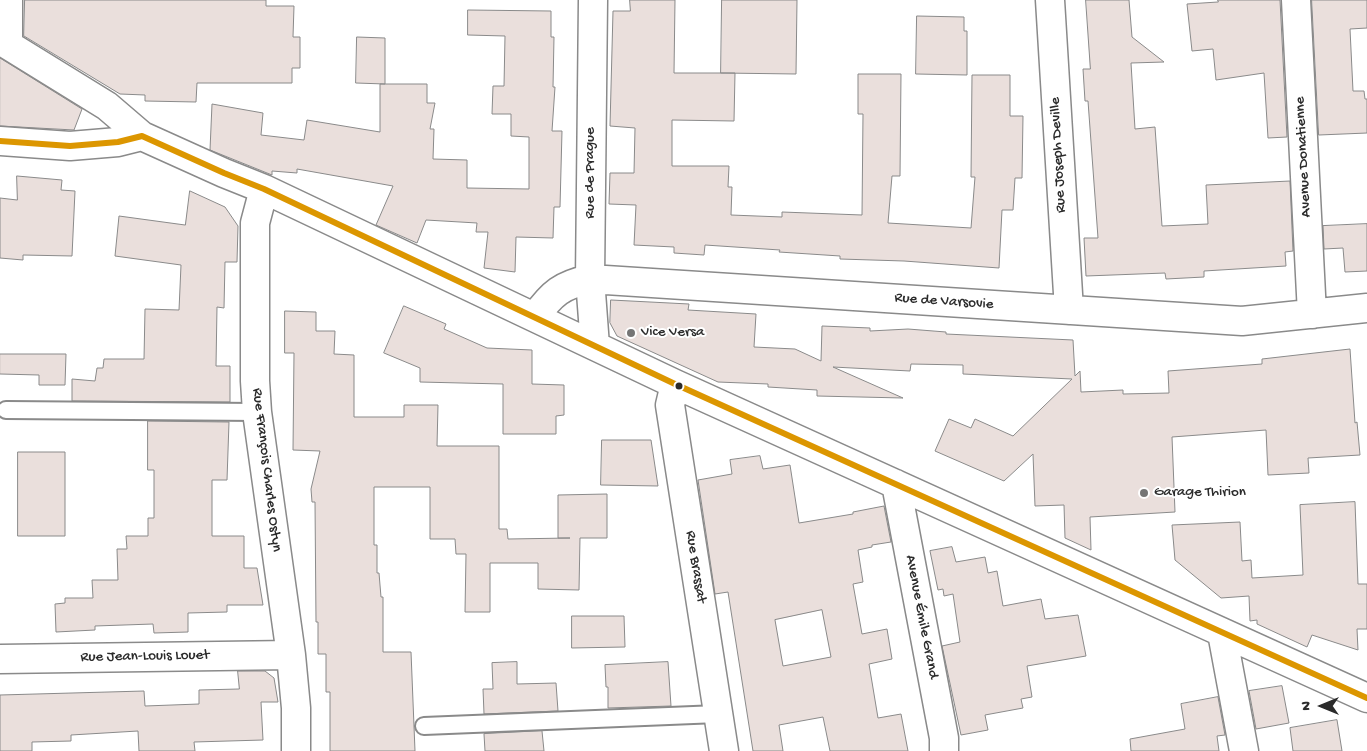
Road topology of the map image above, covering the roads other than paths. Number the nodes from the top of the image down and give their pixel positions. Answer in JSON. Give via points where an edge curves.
{"nodes":[{"id":1,"x":8,"y":0,"type":"edge"},
{"id":2,"x":593,"y":0,"type":"edge"},
{"id":3,"x":1050,"y":0,"type":"edge"},
{"id":4,"x":1296,"y":0,"type":"edge"},
{"id":5,"x":4,"y":42,"type":"edge"},
{"id":6,"x":142,"y":136,"type":"junction"},
{"id":7,"x":0,"y":141,"type":"edge"},
{"id":8,"x":264,"y":188,"type":"junction"},
{"id":9,"x":590,"y":279,"type":"junction"},
{"id":10,"x":1367,"y":308,"type":"edge"},
{"id":11,"x":1069,"y":310,"type":"junction"},
{"id":12,"x":1312,"y":314,"type":"junction"},
{"id":13,"x":535,"y":317,"type":"junction"},
{"id":14,"x":595,"y":346,"type":"junction"},
{"id":15,"x":675,"y":384,"type":"junction"},
{"id":16,"x":6,"y":410,"type":"dead end"},
{"id":17,"x":257,"y":412,"type":"junction"},
{"id":18,"x":896,"y":484,"type":"junction"},
{"id":19,"x":1222,"y":633,"type":"junction"},
{"id":20,"x":291,"y":655,"type":"junction"},
{"id":21,"x":0,"y":659,"type":"edge"},
{"id":22,"x":1367,"y":698,"type":"edge"},
{"id":23,"x":718,"y":714,"type":"junction"},
{"id":24,"x":424,"y":726,"type":"dead end"},
{"id":25,"x":296,"y":751,"type":"edge"},
{"id":26,"x":724,"y":751,"type":"edge"},
{"id":27,"x":944,"y":751,"type":"edge"},
{"id":28,"x":1244,"y":751,"type":"edge"}],
"edges":[{"from":1,"to":5,"type":"street"},
{"from":2,"to":9,"type":"street","name":"Rue de Prague"},
{"from":3,"to":11,"type":"street","name":"Rue Joseph Deville"},
{"from":4,"to":12,"type":"street","name":"Avenue Donatienne"},
{"from":5,"to":6,"type":"street","via":[[107,106]]},
{"from":6,"to":7,"type":"street","via":[[118,142],[70,146]]},
{"from":6,"to":8,"type":"street"},
{"from":8,"to":13,"type":"street"},
{"from":8,"to":17,"type":"street","name":"Rue François Charles Ostyn","via":[[256,223]]},
{"from":9,"to":11,"type":"street","name":"Rue de Varsovie"},
{"from":9,"to":13,"type":"street","name":"Rue de Varsovie","via":[[556,292]]},
{"from":9,"to":14,"type":"street","name":"Rue de Prague"},
{"from":10,"to":12,"type":"street","name":"Rue de Varsovie"},
{"from":11,"to":12,"type":"street","name":"Rue de Varsovie","via":[[1242,321]]},
{"from":13,"to":14,"type":"street"},
{"from":14,"to":15,"type":"street"},
{"from":15,"to":18,"type":"street"},
{"from":15,"to":23,"type":"street","name":"Rue Brassat","via":[[670,405]]},
{"from":16,"to":17,"type":"lane"},
{"from":17,"to":20,"type":"street","name":"Rue François Charles Ostyn"},
{"from":18,"to":19,"type":"street"},
{"from":18,"to":27,"type":"street","name":"Avenue Émile Grand"},
{"from":19,"to":22,"type":"street"},
{"from":19,"to":28,"type":"street"},
{"from":20,"to":21,"type":"street","name":"Rue Jean-Louis Louet"},
{"from":20,"to":25,"type":"street","name":"Rue François Charles Ostyn"},
{"from":23,"to":24,"type":"lane"},
{"from":23,"to":26,"type":"street","name":"Rue Brassat"}]}
